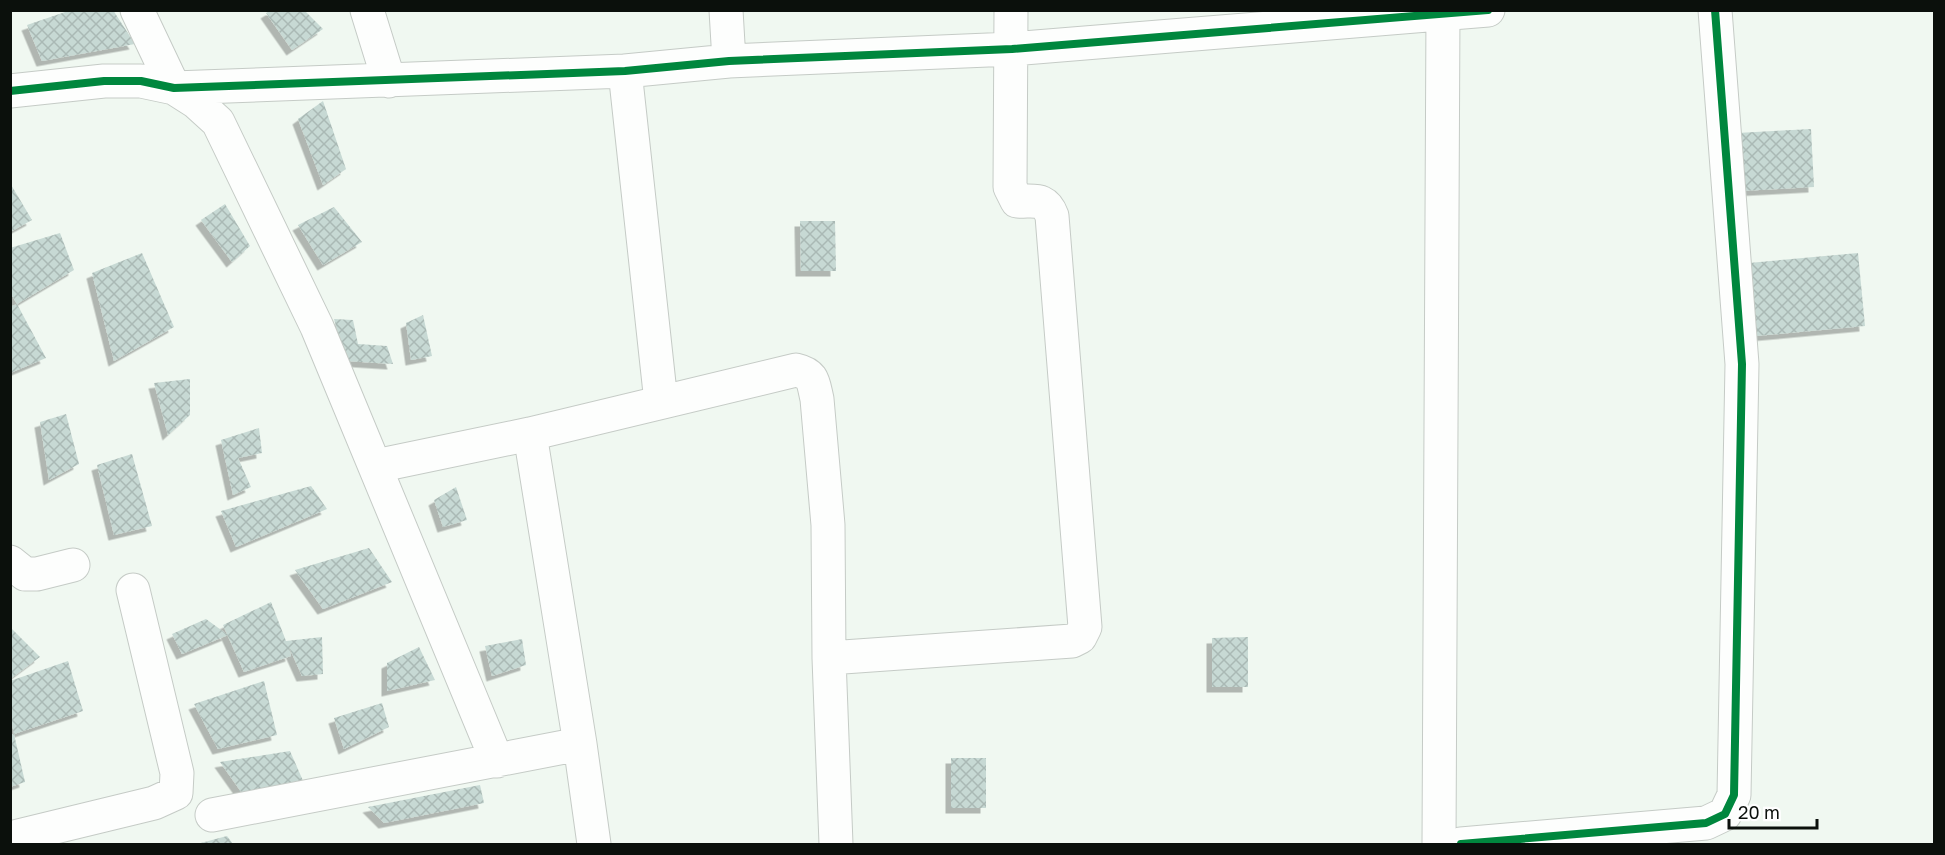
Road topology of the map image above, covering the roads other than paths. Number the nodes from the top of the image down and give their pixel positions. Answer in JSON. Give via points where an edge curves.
{"nodes":[{"id":1,"x":137,"y":10,"type":"edge"},
{"id":2,"x":367,"y":10,"type":"edge"},
{"id":3,"x":726,"y":10,"type":"edge"},
{"id":4,"x":1011,"y":10,"type":"edge"},
{"id":5,"x":1488,"y":10,"type":"edge"},
{"id":6,"x":1715,"y":10,"type":"edge"},
{"id":7,"x":1443,"y":12,"type":"edge"},
{"id":8,"x":1012,"y":49,"type":"junction"},
{"id":9,"x":729,"y":61,"type":"junction"},
{"id":10,"x":625,"y":71,"type":"junction"},
{"id":11,"x":389,"y":81,"type":"junction"},
{"id":12,"x":174,"y":88,"type":"junction"},
{"id":13,"x":10,"y":91,"type":"edge"},
{"id":14,"x":661,"y":402,"type":"junction"},
{"id":15,"x":530,"y":434,"type":"junction"},
{"id":16,"x":376,"y":466,"type":"junction"},
{"id":17,"x":10,"y":562,"type":"edge"},
{"id":18,"x":74,"y":565,"type":"dead end"},
{"id":19,"x":133,"y":590,"type":"dead end"},
{"id":20,"x":829,"y":658,"type":"junction"},
{"id":21,"x":580,"y":744,"type":"junction"},
{"id":22,"x":497,"y":761,"type":"junction"},
{"id":23,"x":212,"y":815,"type":"dead end"},
{"id":24,"x":10,"y":838,"type":"edge"},
{"id":25,"x":594,"y":844,"type":"edge"},
{"id":26,"x":836,"y":844,"type":"edge"},
{"id":27,"x":1439,"y":844,"type":"edge"},
{"id":28,"x":1461,"y":844,"type":"edge"}],
"edges":[{"from":1,"to":12,"type":"street"},
{"from":2,"to":11,"type":"street"},
{"from":3,"to":9,"type":"street"},
{"from":4,"to":8,"type":"street"},
{"from":5,"to":7,"type":"street"},
{"from":6,"to":28,"type":"street","via":[[1742,364],[1734,795],[1725,814],[1706,823]]},
{"from":7,"to":8,"type":"street"},
{"from":7,"to":27,"type":"street"},
{"from":8,"to":9,"type":"street"},
{"from":8,"to":20,"type":"street","via":[[1010,187],[1017,201],[1042,202],[1052,216],[1084,627],[1080,637],[1072,641]]},
{"from":9,"to":10,"type":"street"},
{"from":10,"to":11,"type":"street"},
{"from":10,"to":14,"type":"street"},
{"from":11,"to":12,"type":"street"},
{"from":12,"to":13,"type":"street","via":[[141,81],[104,81]]},
{"from":12,"to":16,"type":"street","via":[[218,122],[317,327]]},
{"from":14,"to":15,"type":"street"},
{"from":14,"to":20,"type":"street","via":[[796,370],[807,372],[817,399],[828,525]]},
{"from":15,"to":16,"type":"street"},
{"from":15,"to":21,"type":"street"},
{"from":16,"to":22,"type":"street"},
{"from":17,"to":18,"type":"street","via":[[25,574]]},
{"from":19,"to":24,"type":"street","via":[[177,773],[176,793],[154,803]]},
{"from":20,"to":26,"type":"street"},
{"from":21,"to":22,"type":"street"},
{"from":21,"to":25,"type":"street"},
{"from":22,"to":23,"type":"street"}]}
